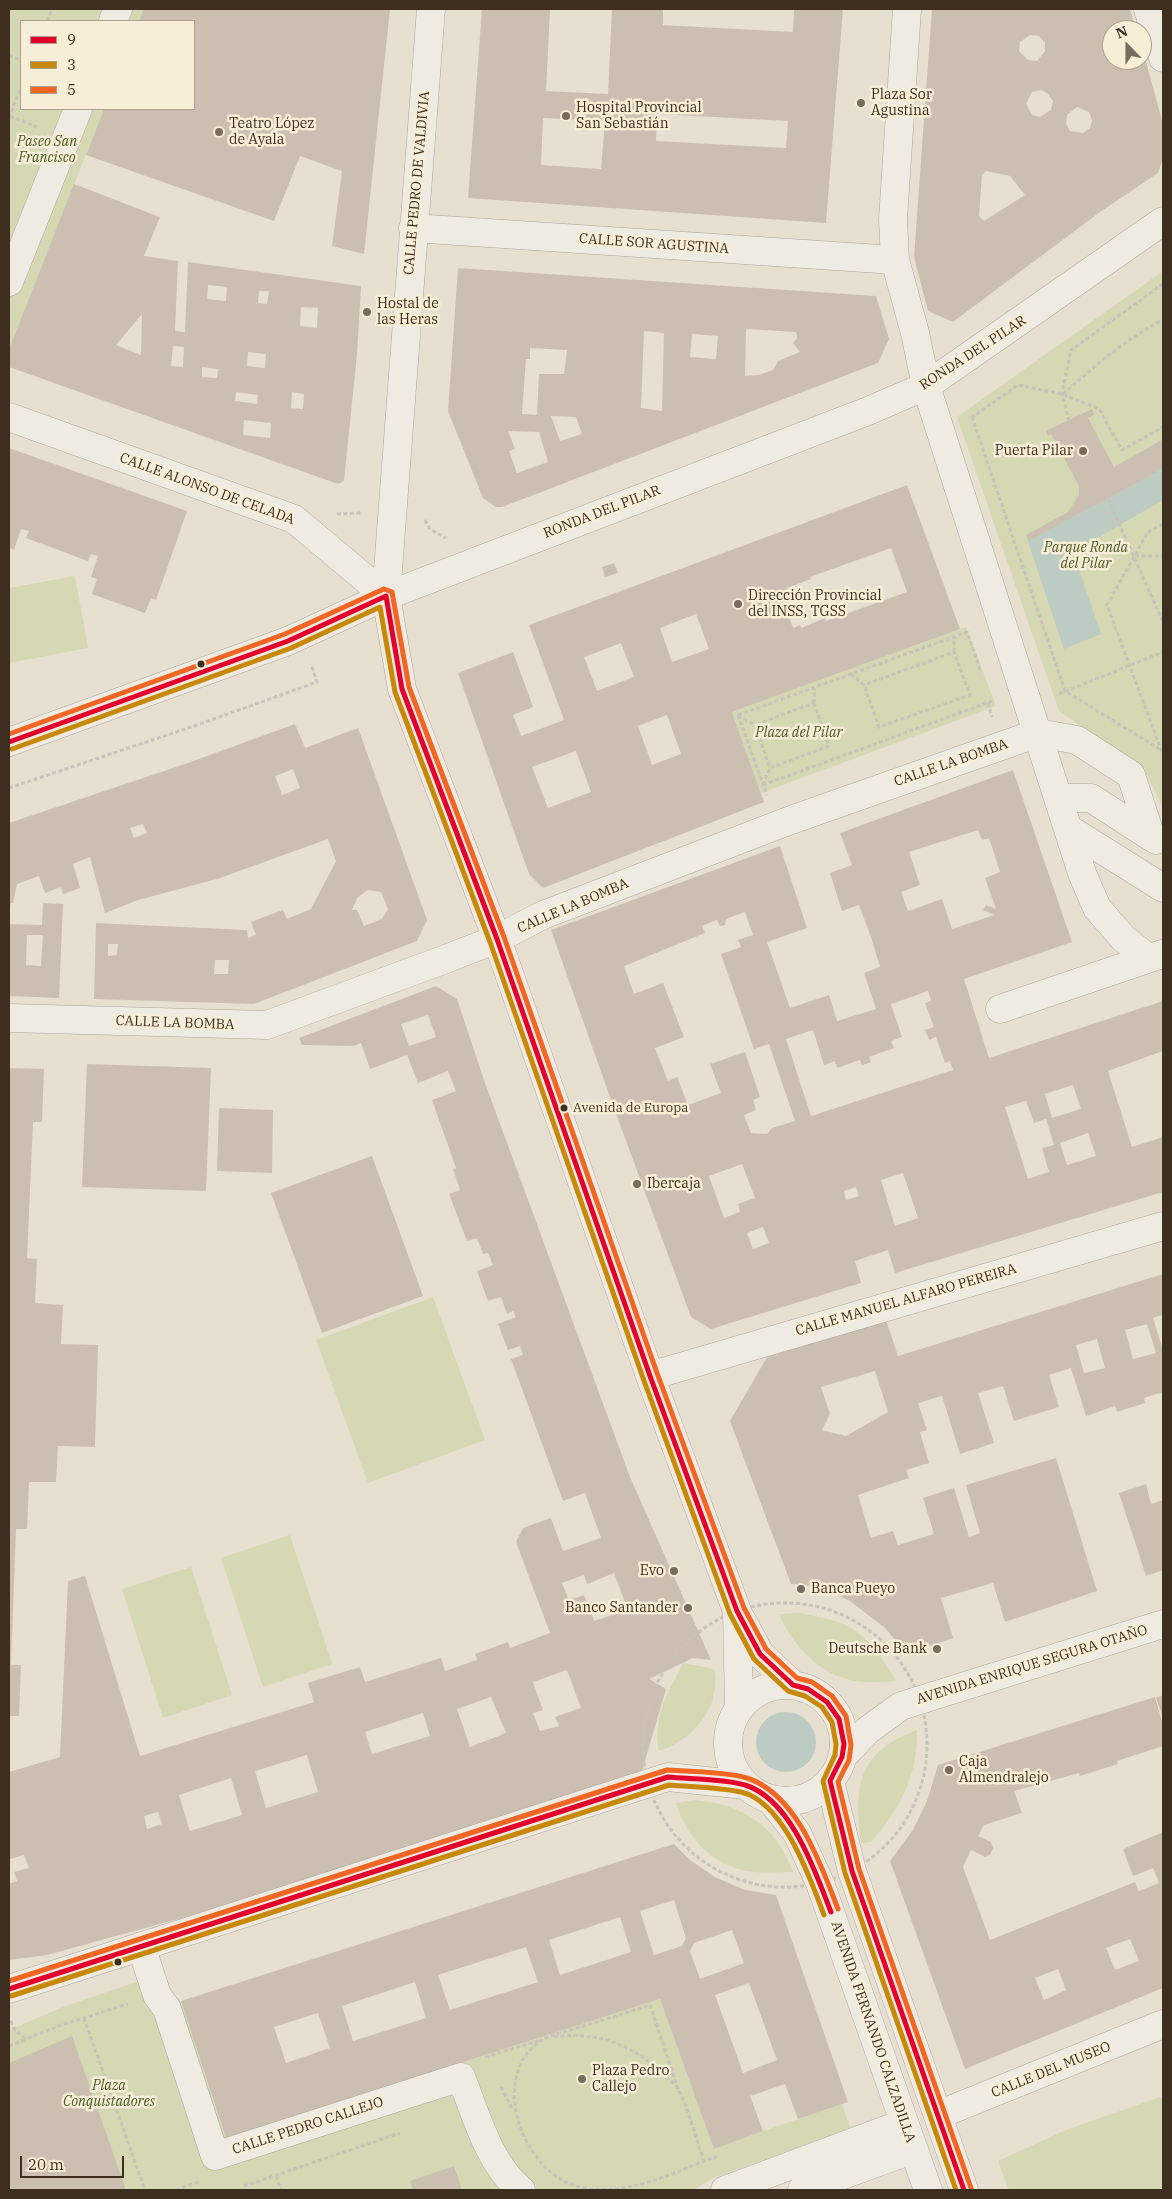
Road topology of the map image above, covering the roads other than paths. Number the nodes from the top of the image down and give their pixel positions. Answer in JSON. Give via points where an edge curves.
{"nodes":[{"id":1,"x":431,"y":9,"type":"edge"},
{"id":2,"x":908,"y":9,"type":"edge"},
{"id":3,"x":1148,"y":9,"type":"edge"},
{"id":4,"x":1163,"y":58,"type":"edge"},
{"id":5,"x":78,"y":110,"type":"edge"},
{"id":6,"x":1163,"y":221,"type":"edge"},
{"id":7,"x":413,"y":228,"type":"junction"},
{"id":8,"x":896,"y":260,"type":"junction"},
{"id":9,"x":9,"y":282,"type":"edge"},
{"id":10,"x":926,"y":386,"type":"junction"},
{"id":11,"x":9,"y":416,"type":"edge"},
{"id":12,"x":386,"y":596,"type":"junction"},
{"id":13,"x":1038,"y":733,"type":"junction"},
{"id":14,"x":9,"y":742,"type":"edge"},
{"id":15,"x":1060,"y":798,"type":"junction"},
{"id":16,"x":1069,"y":829,"type":"junction"},
{"id":17,"x":1157,"y":841,"type":"edge"},
{"id":18,"x":1163,"y":888,"type":"edge"},
{"id":19,"x":497,"y":939,"type":"junction"},
{"id":20,"x":1156,"y":956,"type":"edge"},
{"id":21,"x":1000,"y":1009,"type":"dead end"},
{"id":22,"x":9,"y":1018,"type":"edge"},
{"id":23,"x":1163,"y":1226,"type":"edge"},
{"id":24,"x":650,"y":1376,"type":"junction"},
{"id":25,"x":737,"y":1611,"type":"junction"},
{"id":26,"x":1163,"y":1624,"type":"edge"},
{"id":27,"x":793,"y":1685,"type":"junction"},
{"id":28,"x":739,"y":1707,"type":"junction"},
{"id":29,"x":842,"y":1757,"type":"junction"},
{"id":30,"x":830,"y":1781,"type":"junction"},
{"id":31,"x":745,"y":1786,"type":"junction"},
{"id":32,"x":770,"y":1799,"type":"junction"},
{"id":33,"x":141,"y":1946,"type":"junction"},
{"id":34,"x":9,"y":1989,"type":"edge"},
{"id":35,"x":1163,"y":2024,"type":"edge"},
{"id":36,"x":938,"y":2115,"type":"junction"},
{"id":37,"x":904,"y":2123,"type":"junction"},
{"id":38,"x":914,"y":2149,"type":"junction"},
{"id":39,"x":522,"y":2190,"type":"edge"},
{"id":40,"x":725,"y":2190,"type":"edge"},
{"id":41,"x":802,"y":2190,"type":"edge"},
{"id":42,"x":928,"y":2190,"type":"edge"},
{"id":43,"x":964,"y":2190,"type":"edge"}],
"edges":[{"from":1,"to":7,"type":"street","name":"CALLE PEDRO DE VALDIVIA"},
{"from":2,"to":8,"type":"street","via":[[893,219]]},
{"from":3,"to":4,"type":"street"},
{"from":5,"to":9,"type":"street"},
{"from":6,"to":10,"type":"street","name":"RONDA DEL PILAR"},
{"from":7,"to":8,"type":"street","name":"CALLE SOR AGUSTINA"},
{"from":7,"to":12,"type":"street","name":"CALLE PEDRO DE VALDIVIA"},
{"from":8,"to":10,"type":"street"},
{"from":10,"to":12,"type":"street","name":"RONDA DEL PILAR"},
{"from":10,"to":13,"type":"street"},
{"from":11,"to":12,"type":"street","name":"CALLE ALONSO DE CELADA","via":[[294,519]]},
{"from":12,"to":14,"type":"street","name":"RONDA DEL PILAR","via":[[301,635]]},
{"from":12,"to":19,"type":"street","via":[[402,689]]},
{"from":13,"to":15,"type":"street"},
{"from":13,"to":17,"type":"street","via":[[1077,740],[1131,775]]},
{"from":13,"to":19,"type":"street","name":"CALLE LA BOMBA","via":[[778,825],[544,915]]},
{"from":15,"to":16,"type":"street"},
{"from":15,"to":17,"type":"street","via":[[1091,798]]},
{"from":16,"to":18,"type":"street"},
{"from":16,"to":20,"type":"street","via":[[1097,908],[1123,938]]},
{"from":19,"to":22,"type":"street","name":"CALLE LA BOMBA","via":[[267,1025]]},
{"from":19,"to":24,"type":"street"},
{"from":20,"to":21,"type":"street"},
{"from":23,"to":24,"type":"street","name":"CALLE MANUEL ALFARO PEREIRA"},
{"from":24,"to":25,"type":"street"},
{"from":25,"to":27,"type":"street","via":[[760,1654]]},
{"from":25,"to":28,"type":"street"},
{"from":26,"to":29,"type":"street","name":"AVENIDA ENRIQUE SEGURA OTAÑO","via":[[911,1703],[868,1730]]},
{"from":27,"to":28,"type":"street","via":[[762,1690]]},
{"from":27,"to":29,"type":"street","via":[[817,1694],[834,1709],[843,1731]]},
{"from":28,"to":31,"type":"street","via":[[732,1718],[727,1748],[736,1774]]},
{"from":29,"to":30,"type":"street"},
{"from":30,"to":32,"type":"street","via":[[804,1799]]},
{"from":30,"to":36,"type":"street","via":[[852,1871]]},
{"from":31,"to":32,"type":"street"},
{"from":31,"to":33,"type":"street","via":[[658,1780]]},
{"from":32,"to":37,"type":"street","name":"AVENIDA FERNANDO CALZADILLA","via":[[797,1833],[820,1883]]},
{"from":33,"to":34,"type":"street"},
{"from":33,"to":39,"type":"street","name":"CALLE PEDRO CALLEJO","via":[[157,1995],[167,2009],[215,2156],[461,2077],[488,2144],[512,2183]]},
{"from":35,"to":36,"type":"street","name":"CALLE DEL MUSEO"},
{"from":36,"to":43,"type":"street"},
{"from":37,"to":38,"type":"street","name":"AVENIDA FERNANDO CALZADILLA"},
{"from":37,"to":40,"type":"street"},
{"from":38,"to":41,"type":"street"},
{"from":38,"to":42,"type":"street","name":"AVENIDA FERNANDO CALZADILLA"}]}
